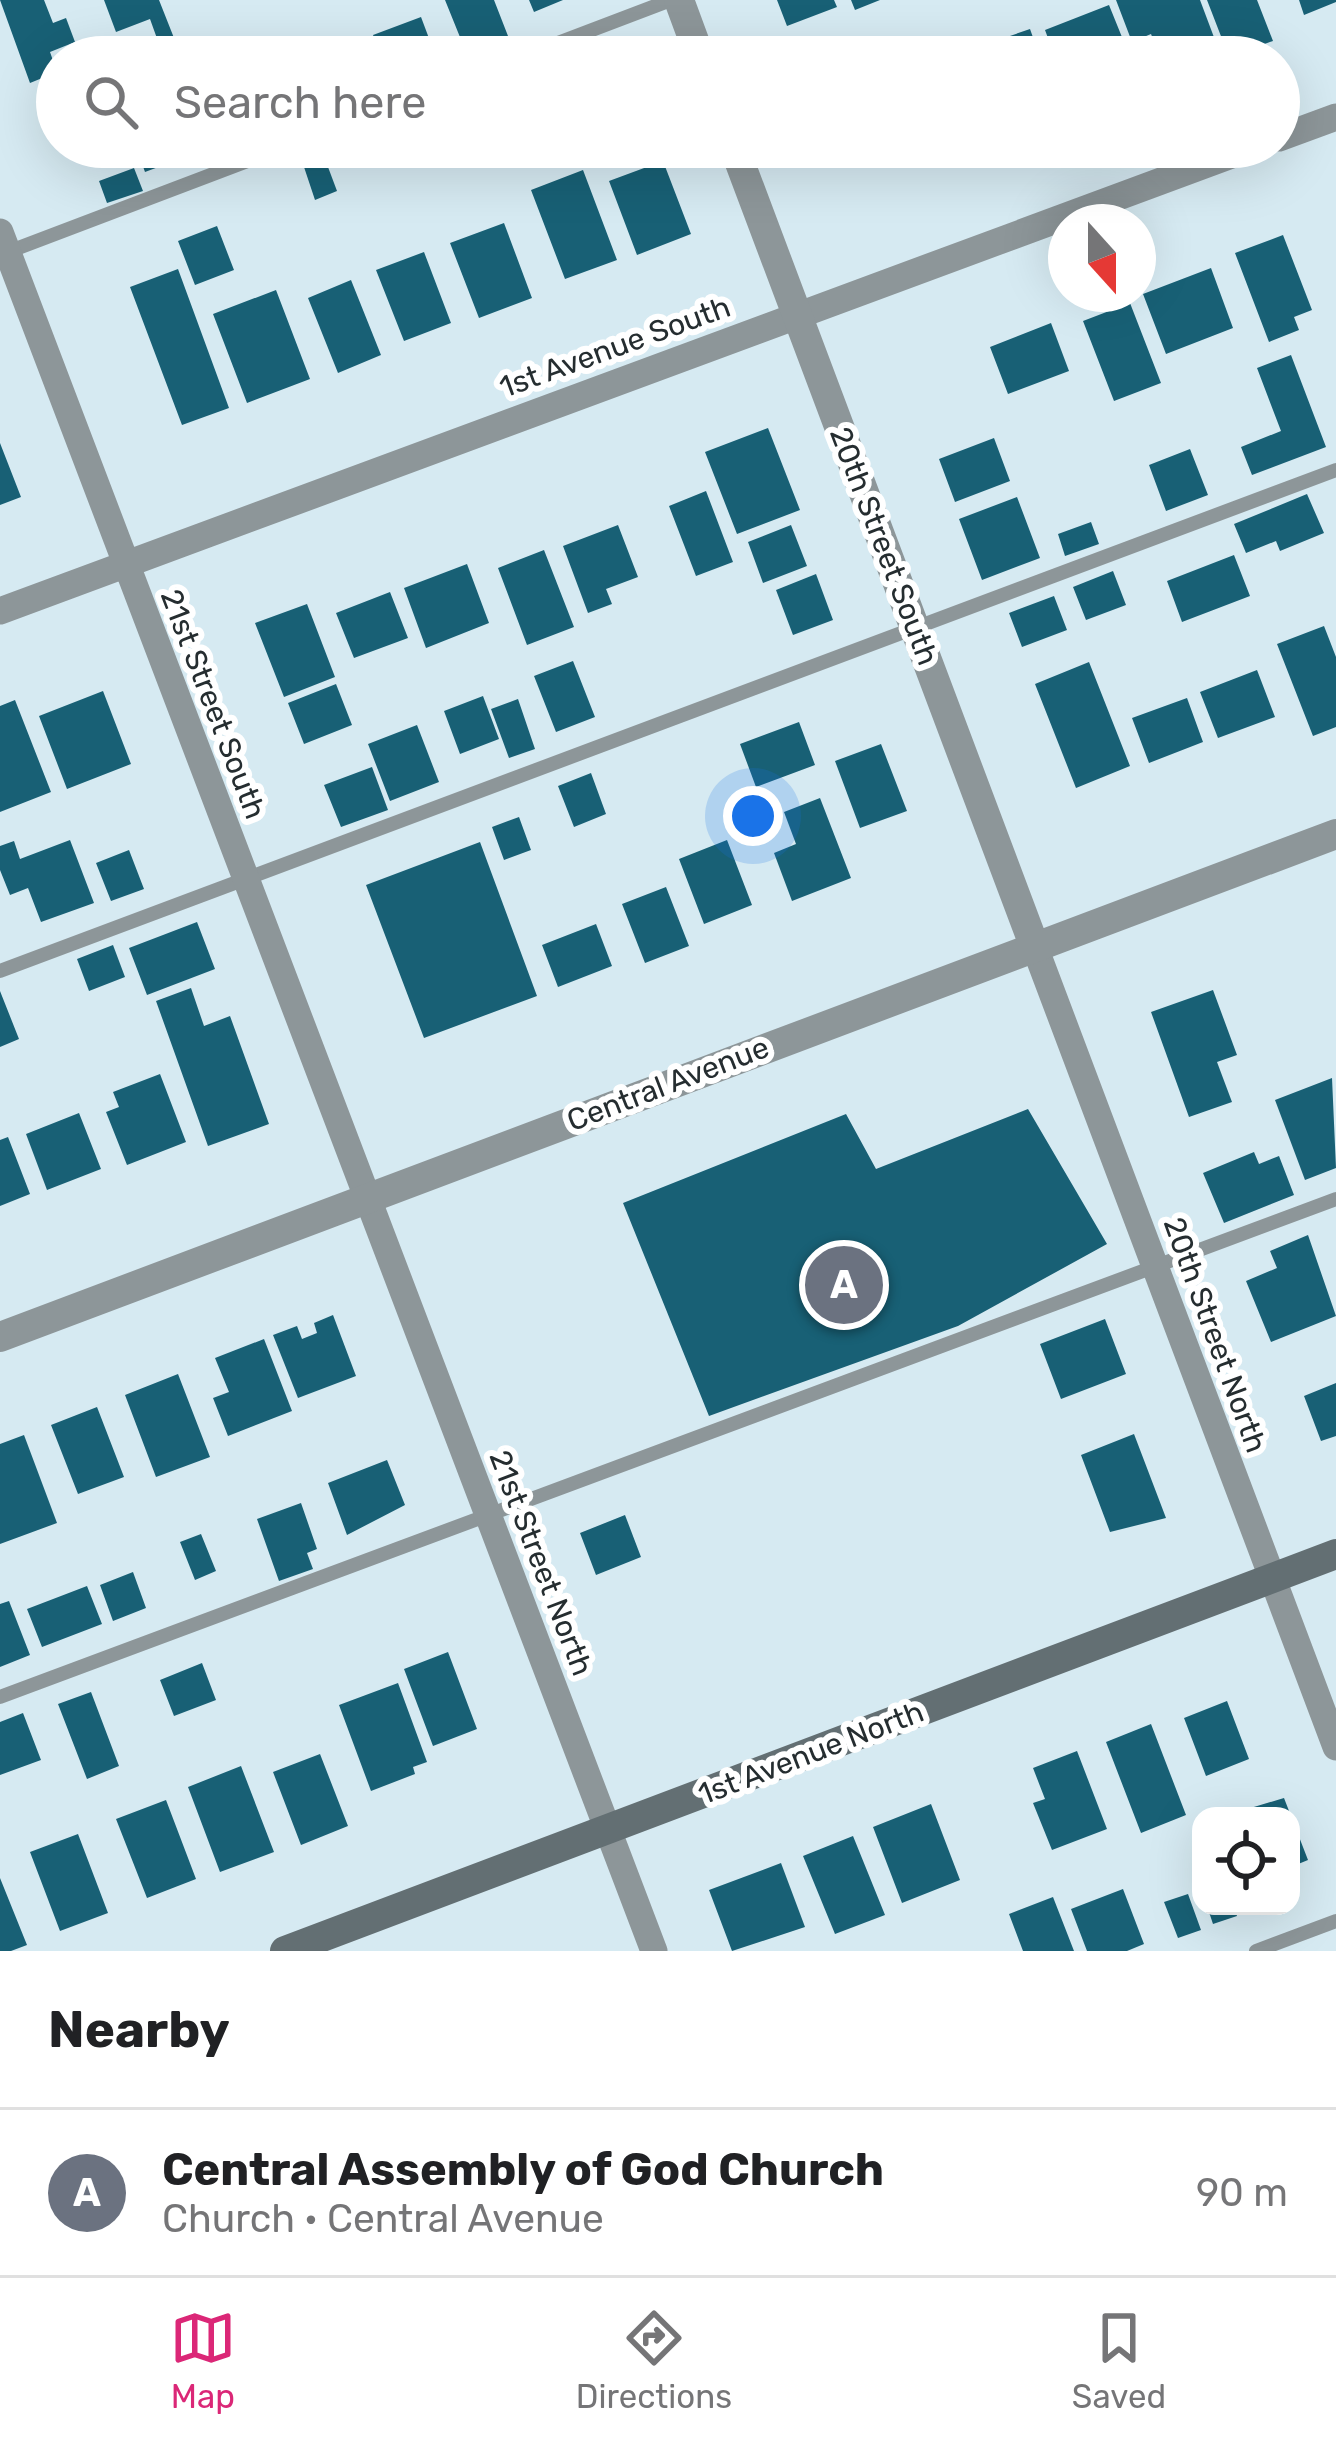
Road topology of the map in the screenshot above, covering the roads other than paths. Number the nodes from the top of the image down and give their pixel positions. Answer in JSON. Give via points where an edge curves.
{"nodes":[{"id":1,"x":675,"y":0,"type":"edge"},
{"id":2,"x":578,"y":36,"type":"edge"},
{"id":3,"x":691,"y":36,"type":"edge"},
{"id":4,"x":1336,"y":117,"type":"edge"},
{"id":5,"x":1300,"y":130,"type":"edge"},
{"id":6,"x":224,"y":168,"type":"edge"},
{"id":7,"x":742,"y":168,"type":"edge"},
{"id":8,"x":1196,"y":168,"type":"edge"},
{"id":9,"x":2,"y":246,"type":"edge"},
{"id":10,"x":797,"y":315,"type":"junction"},
{"id":11,"x":1336,"y":470,"type":"edge"},
{"id":12,"x":124,"y":565,"type":"junction"},
{"id":13,"x":0,"y":611,"type":"edge"},
{"id":14,"x":915,"y":629,"type":"junction"},
{"id":15,"x":1336,"y":834,"type":"edge"},
{"id":16,"x":244,"y":881,"type":"junction"},
{"id":17,"x":1034,"y":945,"type":"junction"},
{"id":18,"x":0,"y":971,"type":"edge"},
{"id":19,"x":1336,"y":1198,"type":"edge"},
{"id":20,"x":364,"y":1199,"type":"junction"},
{"id":21,"x":1154,"y":1265,"type":"junction"},
{"id":22,"x":0,"y":1336,"type":"edge"},
{"id":23,"x":487,"y":1514,"type":"junction"},
{"id":24,"x":1336,"y":1554,"type":"edge"},
{"id":25,"x":1270,"y":1578,"type":"junction"},
{"id":26,"x":0,"y":1697,"type":"edge"},
{"id":27,"x":1336,"y":1747,"type":"edge"},
{"id":28,"x":609,"y":1829,"type":"junction"},
{"id":29,"x":1336,"y":1921,"type":"edge"},
{"id":30,"x":285,"y":1951,"type":"edge"},
{"id":31,"x":654,"y":1951,"type":"edge"},
{"id":32,"x":1256,"y":1951,"type":"edge"}],
"edges":[{"from":1,"to":2,"type":"lane"},
{"from":1,"to":3,"type":"street"},
{"from":4,"to":5,"type":"street"},
{"from":6,"to":9,"type":"lane"},
{"from":7,"to":10,"type":"street","name":"20th Street South"},
{"from":8,"to":10,"type":"street","name":"1st Avenue South"},
{"from":9,"to":12,"type":"street","name":"21st Street South"},
{"from":10,"to":12,"type":"street","name":"1st Avenue South"},
{"from":10,"to":14,"type":"street","name":"20th Street South"},
{"from":11,"to":14,"type":"lane"},
{"from":12,"to":13,"type":"street","name":"1st Avenue South"},
{"from":12,"to":16,"type":"street","name":"21st Street South"},
{"from":14,"to":16,"type":"lane"},
{"from":14,"to":17,"type":"street","name":"20th Street South"},
{"from":15,"to":17,"type":"street","name":"Central Avenue"},
{"from":16,"to":18,"type":"lane"},
{"from":16,"to":20,"type":"street","name":"21st Street South"},
{"from":17,"to":20,"type":"street","name":"Central Avenue"},
{"from":17,"to":21,"type":"street","name":"20th Street North"},
{"from":19,"to":21,"type":"lane"},
{"from":20,"to":22,"type":"street","name":"Central Avenue"},
{"from":20,"to":23,"type":"street","name":"21st Street North"},
{"from":21,"to":23,"type":"lane"},
{"from":21,"to":25,"type":"street","name":"20th Street North"},
{"from":23,"to":26,"type":"lane"},
{"from":23,"to":28,"type":"street","name":"21st Street North"},
{"from":24,"to":25,"type":"main road","name":"1st Avenue North"},
{"from":25,"to":27,"type":"street","name":"20th Street North"},
{"from":25,"to":28,"type":"main road","name":"1st Avenue North"},
{"from":28,"to":30,"type":"main road","name":"1st Avenue North"},
{"from":28,"to":31,"type":"street","name":"21st Street North"},
{"from":29,"to":32,"type":"lane"}]}
